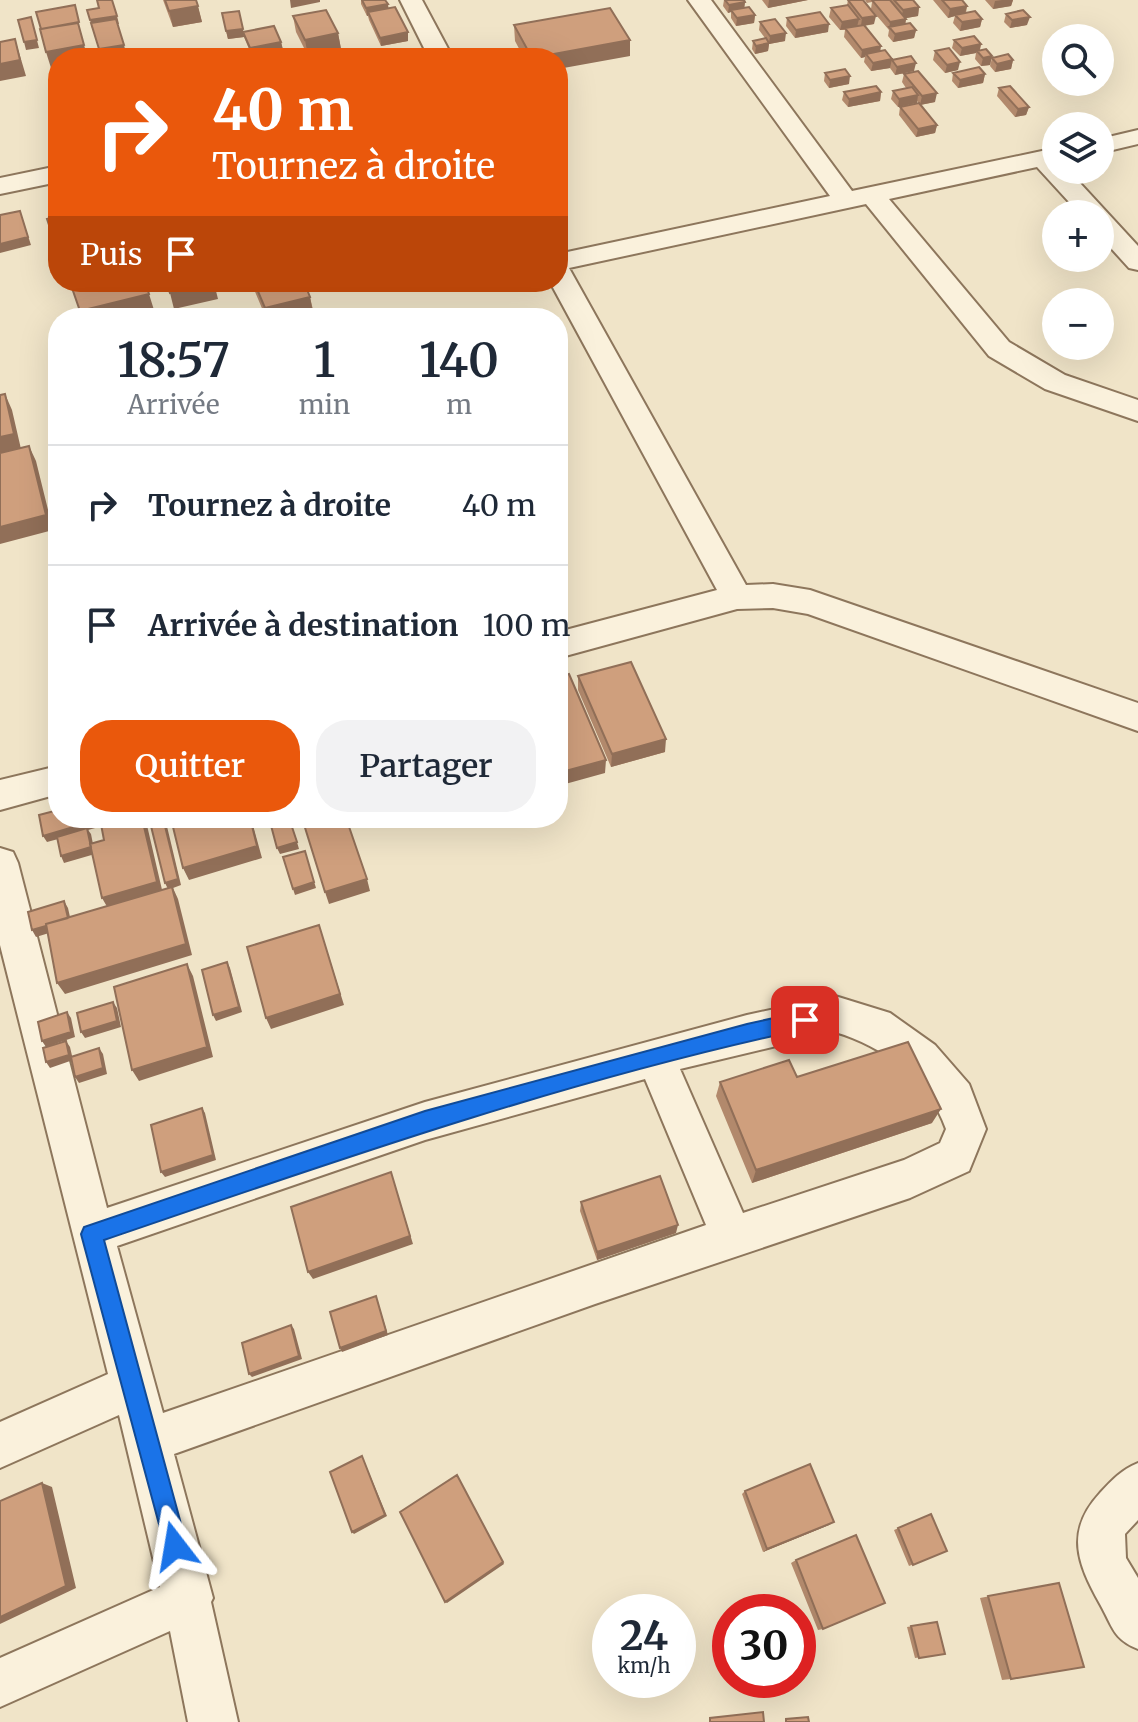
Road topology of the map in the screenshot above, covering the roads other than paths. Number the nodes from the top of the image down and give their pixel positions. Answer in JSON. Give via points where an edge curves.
{"nodes":[{"id":1,"x":411,"y":0,"type":"edge"},
{"id":2,"x":699,"y":0,"type":"edge"},
{"id":3,"x":436,"y":48,"type":"edge"},
{"id":4,"x":1138,"y":137,"type":"edge"},
{"id":5,"x":1114,"y":143,"type":"edge"},
{"id":6,"x":1042,"y":159,"type":"edge"},
{"id":7,"x":48,"y":176,"type":"edge"},
{"id":8,"x":1071,"y":184,"type":"edge"},
{"id":9,"x":0,"y":186,"type":"edge"},
{"id":10,"x":859,"y":197,"type":"junction"},
{"id":11,"x":1083,"y":200,"type":"edge"},
{"id":12,"x":1114,"y":235,"type":"edge"},
{"id":13,"x":568,"y":260,"type":"edge"},
{"id":14,"x":1138,"y":262,"type":"edge"},
{"id":15,"x":568,"y":290,"type":"edge"},
{"id":16,"x":1138,"y":411,"type":"edge"},
{"id":17,"x":737,"y":597,"type":"junction"},
{"id":18,"x":568,"y":642,"type":"edge"},
{"id":19,"x":1138,"y":717,"type":"edge"},
{"id":20,"x":48,"y":783,"type":"edge"},
{"id":21,"x":0,"y":795,"type":"edge"},
{"id":22,"x":0,"y":863,"type":"edge"},
{"id":23,"x":656,"y":1058,"type":"junction"},
{"id":24,"x":92,"y":1234,"type":"junction"},
{"id":25,"x":732,"y":1237,"type":"junction"},
{"id":26,"x":135,"y":1385,"type":"junction"},
{"id":27,"x":149,"y":1440,"type":"junction"},
{"id":28,"x":0,"y":1445,"type":"edge"},
{"id":29,"x":1138,"y":1486,"type":"edge"},
{"id":30,"x":189,"y":1598,"type":"junction"},
{"id":31,"x":1138,"y":1625,"type":"edge"},
{"id":32,"x":0,"y":1683,"type":"edge"},
{"id":33,"x":213,"y":1722,"type":"edge"}],
"edges":[{"from":1,"to":3,"type":"street"},
{"from":2,"to":10,"type":"street"},
{"from":4,"to":5,"type":"street"},
{"from":6,"to":10,"type":"street"},
{"from":7,"to":9,"type":"street"},
{"from":8,"to":11,"type":"street"},
{"from":10,"to":13,"type":"street"},
{"from":10,"to":16,"type":"street","via":[[999,349],[1055,382]]},
{"from":12,"to":14,"type":"street"},
{"from":15,"to":17,"type":"street"},
{"from":17,"to":18,"type":"street"},
{"from":17,"to":19,"type":"street","via":[[810,602]]},
{"from":20,"to":21,"type":"street"},
{"from":22,"to":24,"type":"street"},
{"from":23,"to":24,"type":"street","via":[[425,1121]]},
{"from":23,"to":25,"type":"street"},
{"from":23,"to":25,"type":"street","via":[[835,1014],[876,1026],[921,1058],[955,1097],[966,1129],[955,1157],[910,1178]]},
{"from":24,"to":26,"type":"street"},
{"from":25,"to":27,"type":"street"},
{"from":26,"to":27,"type":"street"},
{"from":26,"to":28,"type":"street"},
{"from":27,"to":30,"type":"street"},
{"from":29,"to":31,"type":"street","via":[[1101,1526],[1103,1563]]},
{"from":30,"to":32,"type":"street"},
{"from":30,"to":33,"type":"street"}]}
